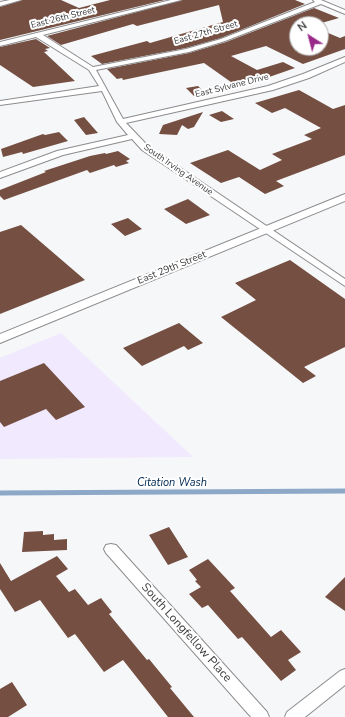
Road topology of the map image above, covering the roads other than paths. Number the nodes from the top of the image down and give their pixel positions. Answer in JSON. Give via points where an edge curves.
{"nodes":[{"id":1,"x":18,"y":0,"type":"edge"},
{"id":2,"x":178,"y":0,"type":"edge"},
{"id":3,"x":319,"y":1,"type":"edge"},
{"id":4,"x":0,"y":4,"type":"edge"},
{"id":5,"x":345,"y":12,"type":"edge"},
{"id":6,"x":36,"y":34,"type":"junction"},
{"id":7,"x":0,"y":44,"type":"edge"},
{"id":8,"x":345,"y":59,"type":"edge"},
{"id":9,"x":92,"y":69,"type":"junction"},
{"id":10,"x":104,"y":88,"type":"junction"},
{"id":11,"x":0,"y":102,"type":"edge"},
{"id":12,"x":121,"y":122,"type":"junction"},
{"id":13,"x":132,"y":136,"type":"junction"},
{"id":14,"x":0,"y":175,"type":"edge"},
{"id":15,"x":345,"y":197,"type":"edge"},
{"id":16,"x":266,"y":230,"type":"junction"},
{"id":17,"x":345,"y":283,"type":"edge"},
{"id":18,"x":0,"y":339,"type":"edge"},
{"id":19,"x":111,"y":548,"type":"dead end"},
{"id":20,"x":345,"y":676,"type":"edge"},
{"id":21,"x":261,"y":717,"type":"edge"},
{"id":22,"x":293,"y":717,"type":"edge"}],
"edges":[{"from":1,"to":4,"type":"street"},
{"from":2,"to":6,"type":"street","name":"East 26th Street"},
{"from":3,"to":5,"type":"street"},
{"from":3,"to":9,"type":"street","name":"East 27th Street","via":[[223,40],[187,51]]},
{"from":6,"to":7,"type":"street","name":"East 26th Street"},
{"from":6,"to":9,"type":"street","name":"South Irving Avenue"},
{"from":8,"to":12,"type":"street","name":"East Sylvane Drive","via":[[270,88]]},
{"from":9,"to":10,"type":"street","name":"South Irving Avenue"},
{"from":10,"to":11,"type":"street"},
{"from":10,"to":12,"type":"street","name":"South Irving Avenue"},
{"from":12,"to":13,"type":"street","name":"South Irving Avenue"},
{"from":13,"to":14,"type":"street","via":[[60,153]]},
{"from":13,"to":16,"type":"street","name":"South Irving Avenue","via":[[156,156]]},
{"from":15,"to":16,"type":"street","name":"East 29th Street"},
{"from":16,"to":17,"type":"street","name":"South Irving Avenue"},
{"from":16,"to":18,"type":"street","name":"East 29th Street"},
{"from":19,"to":21,"type":"street","name":"South Longfellow Place"},
{"from":20,"to":22,"type":"street"}]}
